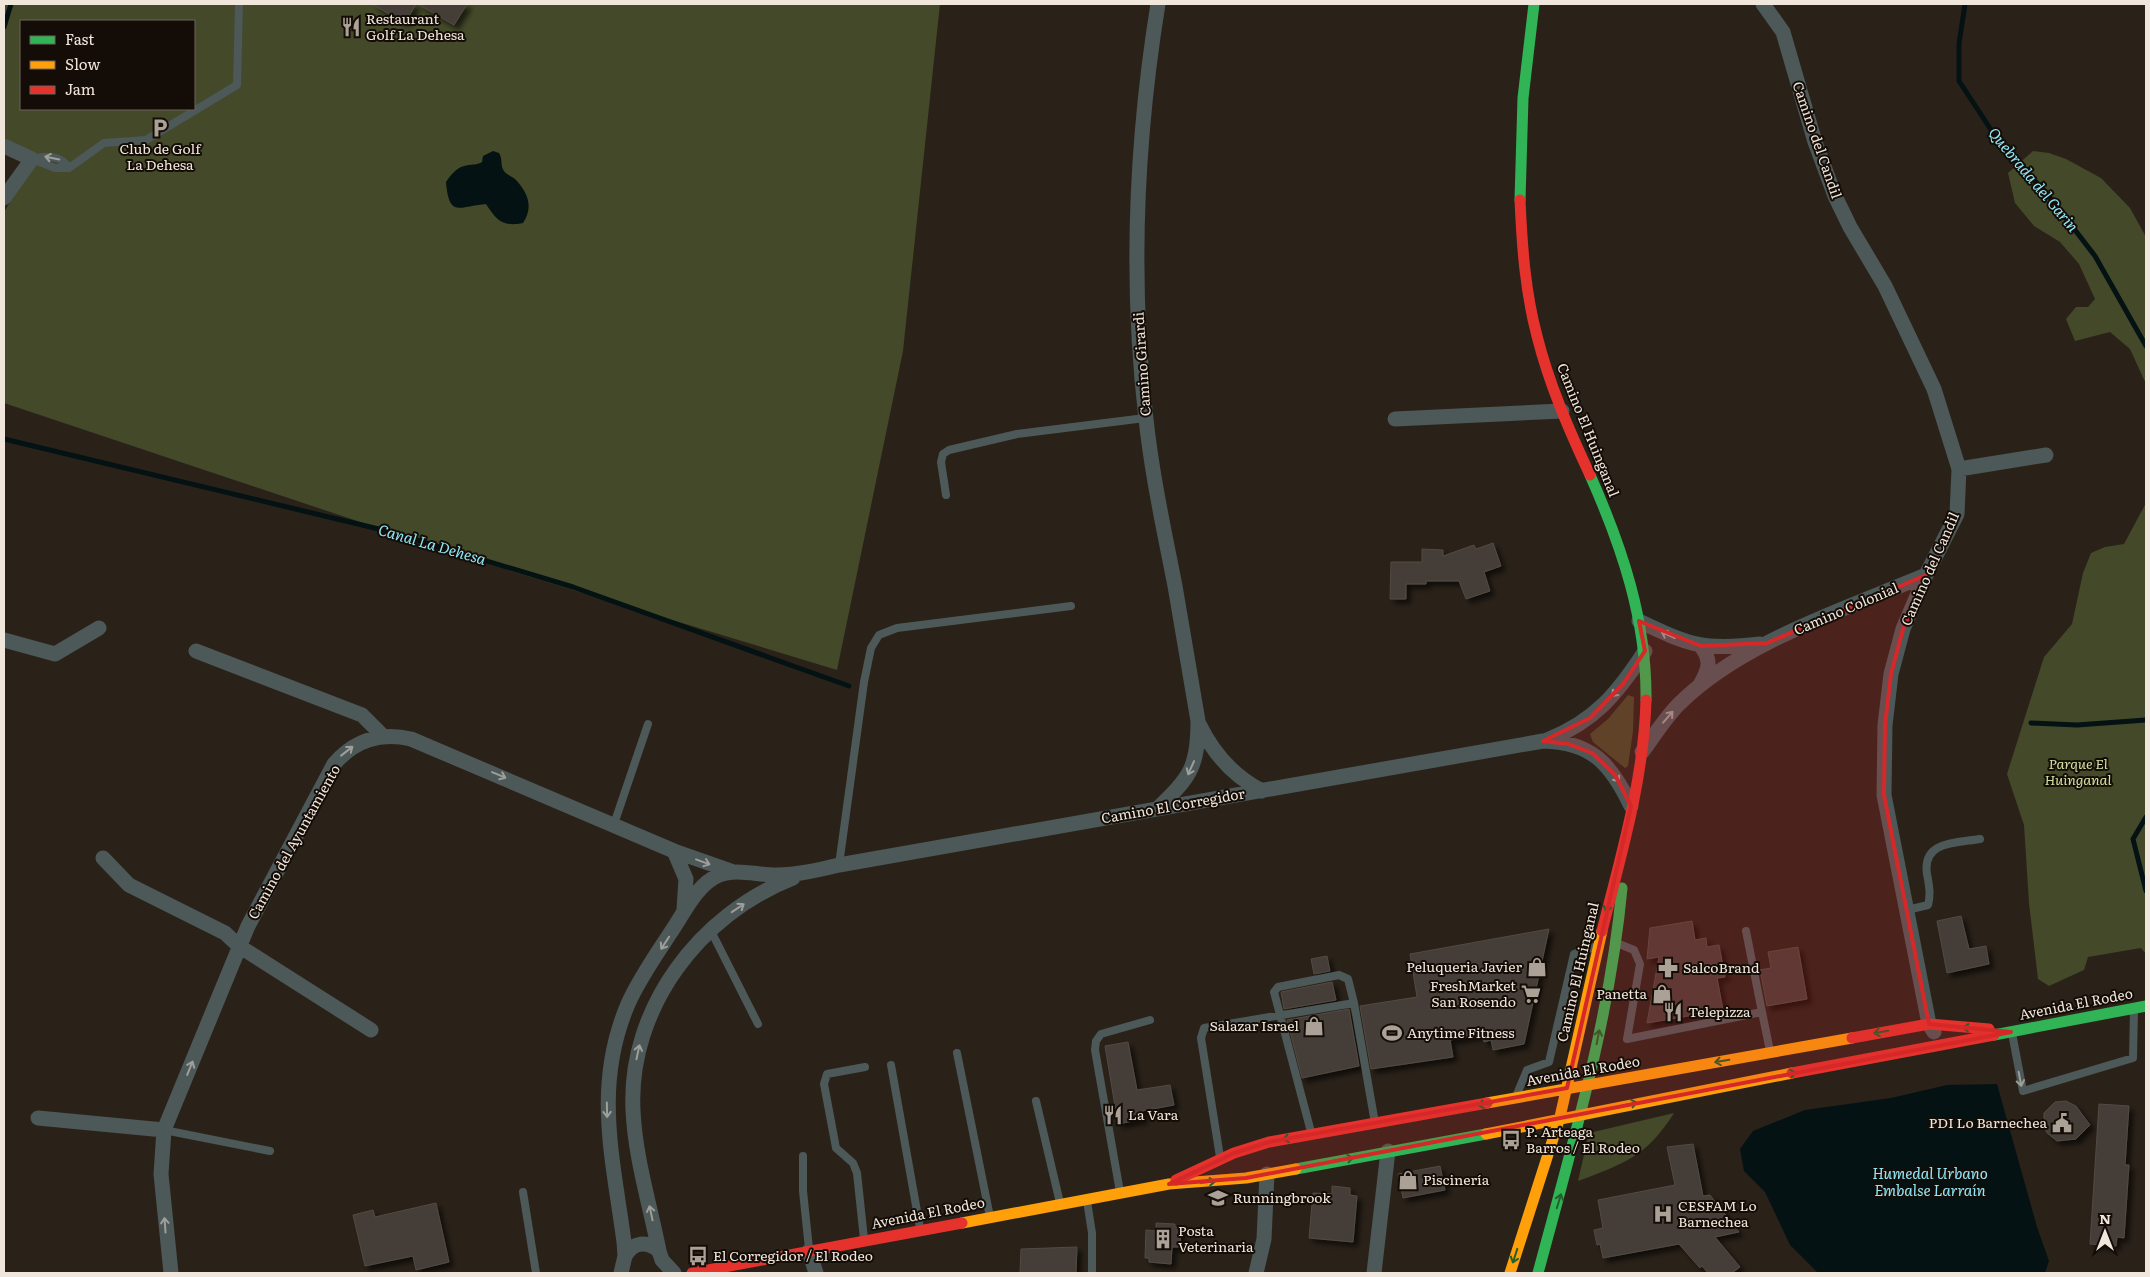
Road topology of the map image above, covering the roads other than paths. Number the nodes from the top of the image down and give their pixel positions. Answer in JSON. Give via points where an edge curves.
{"nodes":[{"id":1,"x":239,"y":4,"type":"edge"},
{"id":2,"x":1158,"y":4,"type":"edge"},
{"id":3,"x":1534,"y":4,"type":"edge"},
{"id":4,"x":1763,"y":4,"type":"edge"},
{"id":5,"x":4,"y":146,"type":"edge"},
{"id":6,"x":32,"y":160,"type":"junction"},
{"id":7,"x":4,"y":198,"type":"edge"},
{"id":8,"x":1562,"y":411,"type":"junction"},
{"id":9,"x":1145,"y":418,"type":"junction"},
{"id":10,"x":1395,"y":419,"type":"dead end"},
{"id":11,"x":2046,"y":455,"type":"dead end"},
{"id":12,"x":1959,"y":469,"type":"junction"},
{"id":13,"x":946,"y":495,"type":"dead end"},
{"id":14,"x":1926,"y":575,"type":"junction"},
{"id":15,"x":1071,"y":606,"type":"dead end"},
{"id":16,"x":1639,"y":621,"type":"junction"},
{"id":17,"x":98,"y":628,"type":"dead end"},
{"id":18,"x":4,"y":640,"type":"edge"},
{"id":19,"x":1767,"y":643,"type":"junction"},
{"id":20,"x":1701,"y":646,"type":"junction"},
{"id":21,"x":196,"y":651,"type":"dead end"},
{"id":22,"x":1645,"y":651,"type":"junction"},
{"id":23,"x":1700,"y":686,"type":"junction"},
{"id":24,"x":1590,"y":718,"type":"junction"},
{"id":25,"x":1198,"y":720,"type":"junction"},
{"id":26,"x":648,"y":724,"type":"dead end"},
{"id":27,"x":382,"y":736,"type":"junction"},
{"id":28,"x":1543,"y":741,"type":"junction"},
{"id":29,"x":1592,"y":753,"type":"junction"},
{"id":30,"x":1640,"y":756,"type":"junction"},
{"id":31,"x":1262,"y":791,"type":"junction"},
{"id":32,"x":1631,"y":806,"type":"junction"},
{"id":33,"x":1157,"y":809,"type":"junction"},
{"id":34,"x":614,"y":824,"type":"junction"},
{"id":35,"x":1980,"y":839,"type":"dead end"},
{"id":36,"x":674,"y":851,"type":"junction"},
{"id":37,"x":103,"y":858,"type":"dead end"},
{"id":38,"x":1621,"y":864,"type":"junction"},
{"id":39,"x":839,"y":865,"type":"junction"},
{"id":40,"x":732,"y":871,"type":"junction"},
{"id":41,"x":804,"y":874,"type":"junction"},
{"id":42,"x":1906,"y":910,"type":"junction"},
{"id":43,"x":683,"y":915,"type":"junction"},
{"id":44,"x":710,"y":930,"type":"junction"},
{"id":45,"x":1746,"y":931,"type":"dead end"},
{"id":46,"x":1617,"y":944,"type":"junction"},
{"id":47,"x":239,"y":946,"type":"junction"},
{"id":48,"x":1597,"y":946,"type":"junction"},
{"id":49,"x":1354,"y":1003,"type":"junction"},
{"id":50,"x":2146,"y":1006,"type":"edge"},
{"id":51,"x":2134,"y":1008,"type":"junction"},
{"id":52,"x":1762,"y":1012,"type":"junction"},
{"id":53,"x":1280,"y":1015,"type":"junction"},
{"id":54,"x":1150,"y":1020,"type":"dead end"},
{"id":55,"x":1570,"y":1021,"type":"junction"},
{"id":56,"x":758,"y":1024,"type":"dead end"},
{"id":57,"x":1929,"y":1024,"type":"junction"},
{"id":58,"x":371,"y":1030,"type":"dead end"},
{"id":59,"x":2011,"y":1032,"type":"junction"},
{"id":60,"x":1943,"y":1046,"type":"junction"},
{"id":61,"x":1770,"y":1052,"type":"junction"},
{"id":62,"x":957,"y":1053,"type":"dead end"},
{"id":63,"x":891,"y":1065,"type":"dead end"},
{"id":64,"x":865,"y":1067,"type":"dead end"},
{"id":65,"x":1589,"y":1084,"type":"junction"},
{"id":66,"x":1567,"y":1088,"type":"junction"},
{"id":67,"x":1516,"y":1098,"type":"junction"},
{"id":68,"x":1036,"y":1101,"type":"dead end"},
{"id":69,"x":1582,"y":1114,"type":"junction"},
{"id":70,"x":38,"y":1118,"type":"dead end"},
{"id":71,"x":1560,"y":1119,"type":"junction"},
{"id":72,"x":1376,"y":1124,"type":"junction"},
{"id":73,"x":164,"y":1130,"type":"junction"},
{"id":74,"x":1311,"y":1135,"type":"junction"},
{"id":75,"x":270,"y":1151,"type":"dead end"},
{"id":76,"x":1388,"y":1151,"type":"junction"},
{"id":77,"x":803,"y":1156,"type":"dead end"},
{"id":78,"x":1220,"y":1159,"type":"junction"},
{"id":79,"x":1268,"y":1174,"type":"junction"},
{"id":80,"x":1169,"y":1184,"type":"junction"},
{"id":81,"x":523,"y":1192,"type":"dead end"},
{"id":82,"x":1120,"y":1192,"type":"junction"},
{"id":83,"x":1086,"y":1198,"type":"junction"},
{"id":84,"x":1060,"y":1203,"type":"junction"},
{"id":85,"x":990,"y":1217,"type":"junction"},
{"id":86,"x":920,"y":1230,"type":"junction"},
{"id":87,"x":865,"y":1241,"type":"junction"},
{"id":88,"x":659,"y":1251,"type":"junction"},
{"id":89,"x":809,"y":1251,"type":"junction"},
{"id":90,"x":625,"y":1256,"type":"junction"},
{"id":91,"x":171,"y":1273,"type":"edge"},
{"id":92,"x":536,"y":1273,"type":"edge"},
{"id":93,"x":621,"y":1273,"type":"edge"},
{"id":94,"x":674,"y":1273,"type":"edge"},
{"id":95,"x":692,"y":1273,"type":"edge"},
{"id":96,"x":816,"y":1273,"type":"edge"},
{"id":97,"x":1092,"y":1273,"type":"edge"},
{"id":98,"x":1256,"y":1273,"type":"edge"},
{"id":99,"x":1374,"y":1273,"type":"edge"},
{"id":100,"x":1510,"y":1273,"type":"edge"},
{"id":101,"x":1538,"y":1273,"type":"edge"}],
"edges":[{"from":1,"to":6,"type":"lane","via":[[237,85],[146,140],[104,143],[68,168],[55,168]]},
{"from":2,"to":9,"type":"street","name":"Camino Girardi","via":[[1139,155],[1138,297]]},
{"from":3,"to":8,"type":"street","name":"Camino El Huinganal","via":[[1521,119],[1521,219],[1534,322]]},
{"from":4,"to":12,"type":"street","name":"Camino del Candil","via":[[1783,32],[1815,142],[1835,196],[1885,286],[1934,389]]},
{"from":5,"to":6,"type":"street"},
{"from":6,"to":7,"type":"street"},
{"from":8,"to":10,"type":"street"},
{"from":8,"to":16,"type":"street","name":"Camino El Huinganal","via":[[1622,552]]},
{"from":9,"to":13,"type":"lane","via":[[1017,434],[949,450],[940,462]]},
{"from":9,"to":25,"type":"street","name":"Camino Girardi"},
{"from":11,"to":12,"type":"street"},
{"from":12,"to":14,"type":"street","name":"Camino del Candil","via":[[1957,514]]},
{"from":14,"to":19,"type":"street","name":"Camino Colonial"},
{"from":14,"to":42,"type":"street","name":"Camino del Candil","via":[[1898,647],[1885,725],[1884,795]]},
{"from":15,"to":39,"type":"lane","via":[[897,628],[879,635],[871,648],[864,682]]},
{"from":20,"to":16,"type":"street","name":"Camino Colonial","one_way":true},
{"from":16,"to":22,"type":"street","name":"Camino El Huinganal"},
{"from":17,"to":18,"type":"street","via":[[55,654]]},
{"from":19,"to":20,"type":"street","name":"Camino Colonial","via":[[1730,648]]},
{"from":19,"to":23,"type":"street","name":"Camino Colonial"},
{"from":20,"to":23,"type":"street","via":[[1709,665]]},
{"from":21,"to":27,"type":"street","via":[[362,715]]},
{"from":22,"to":24,"type":"street","name":"Camino El Corregidor","one_way":true,"via":[[1623,684]]},
{"from":22,"to":30,"type":"street","name":"Camino El Huinganal"},
{"from":30,"to":23,"type":"street","name":"Camino Colonial","one_way":true,"via":[[1679,704]]},
{"from":24,"to":28,"type":"street","name":"Camino El Corregidor"},
{"from":24,"to":29,"type":"street","via":[[1582,738]]},
{"from":25,"to":31,"type":"street","name":"Camino Girardi","via":[[1211,746],[1229,768]]},
{"from":25,"to":33,"type":"street","name":"Camino Girardi","one_way":true,"via":[[1194,765],[1175,792]]},
{"from":26,"to":34,"type":"lane"},
{"from":27,"to":34,"type":"street","name":"Camino del Ayuntamiento","one_way":true,"via":[[421,742]]},
{"from":47,"to":27,"type":"street","name":"Camino del Ayuntamiento","one_way":true,"via":[[334,764],[353,746]]},
{"from":28,"to":29,"type":"street","name":"Camino El Corregidor","via":[[1568,744]]},
{"from":28,"to":31,"type":"street","name":"Camino El Corregidor"},
{"from":29,"to":32,"type":"street","name":"Camino El Corregidor","one_way":true,"via":[[1615,775]]},
{"from":30,"to":32,"type":"street","name":"Camino El Huinganal"},
{"from":31,"to":33,"type":"street","name":"Camino El Corregidor"},
{"from":32,"to":38,"type":"street","name":"Camino El Huinganal"},
{"from":33,"to":39,"type":"street","name":"Camino El Corregidor"},
{"from":34,"to":36,"type":"street","name":"Camino del Ayuntamiento"},
{"from":35,"to":42,"type":"lane","via":[[1941,846],[1930,852],[1925,861],[1930,896],[1928,905]]},
{"from":36,"to":40,"type":"street","name":"Camino del Ayuntamiento","one_way":true},
{"from":36,"to":43,"type":"street","via":[[686,879],[687,898]]},
{"from":37,"to":47,"type":"street","via":[[129,885],[225,933]]},
{"from":38,"to":46,"type":"street","name":"Camino El Huinganal"},
{"from":38,"to":48,"type":"street","name":"Camino El Huinganal","one_way":true},
{"from":39,"to":41,"type":"street","name":"Camino El Corregidor"},
{"from":40,"to":41,"type":"street","name":"Camino El Corregidor"},
{"from":40,"to":43,"type":"street","via":[[707,883]]},
{"from":44,"to":41,"type":"street","name":"Camino El Corregidor","one_way":true,"via":[[759,894]]},
{"from":42,"to":57,"type":"street","name":"Camino del Candil"},
{"from":43,"to":90,"type":"street","one_way":true,"via":[[629,1001],[611,1062],[607,1096],[608,1132]]},
{"from":44,"to":56,"type":"lane"},
{"from":88,"to":44,"type":"street","name":"Camino El Corregidor","one_way":true,"via":[[633,1110],[636,1060],[641,1039],[659,997],[682,962]]},
{"from":45,"to":52,"type":"lane"},
{"from":46,"to":52,"type":"lane","via":[[1634,950],[1640,964],[1627,1039]]},
{"from":65,"to":46,"type":"street","name":"Camino El Huinganal","one_way":true},
{"from":47,"to":58,"type":"street"},
{"from":73,"to":47,"type":"street","name":"Camino del Ayuntamiento","one_way":true},
{"from":48,"to":55,"type":"street","name":"Camino El Huinganal"},
{"from":48,"to":55,"type":"lane","via":[[1574,954]]},
{"from":49,"to":53,"type":"lane"},
{"from":49,"to":53,"type":"lane","via":[[1348,979],[1339,975],[1278,987],[1274,992]]},
{"from":49,"to":72,"type":"lane"},
{"from":50,"to":51,"type":"street","name":"Avenida El Rodeo"},
{"from":51,"to":59,"type":"street","name":"Avenida El Rodeo"},
{"from":59,"to":51,"type":"lane","one_way":true,"via":[[2023,1091],[2132,1058]]},
{"from":52,"to":61,"type":"lane"},
{"from":53,"to":74,"type":"lane"},
{"from":53,"to":78,"type":"lane","via":[[1204,1028],[1201,1032]]},
{"from":54,"to":82,"type":"lane","via":[[1101,1034],[1096,1041]]},
{"from":55,"to":66,"type":"street","name":"Camino El Huinganal"},
{"from":55,"to":67,"type":"lane","via":[[1549,1062],[1527,1070]]},
{"from":59,"to":57,"type":"street","name":"Avenida El Rodeo","one_way":true},
{"from":57,"to":60,"type":"street","name":"Camino del Candil"},
{"from":57,"to":61,"type":"street","name":"Avenida El Rodeo","one_way":true},
{"from":59,"to":60,"type":"street","name":"Avenida El Rodeo"},
{"from":69,"to":60,"type":"street","name":"Avenida El Rodeo","one_way":true},
{"from":61,"to":65,"type":"street","name":"Avenida El Rodeo","one_way":true},
{"from":62,"to":85,"type":"lane"},
{"from":63,"to":86,"type":"lane"},
{"from":64,"to":87,"type":"lane","via":[[827,1074],[824,1084],[836,1148],[853,1163],[857,1173]]},
{"from":65,"to":66,"type":"street","name":"Avenida El Rodeo"},
{"from":65,"to":69,"type":"street","name":"Camino El Huinganal"},
{"from":66,"to":67,"type":"street","name":"Avenida El Rodeo"},
{"from":66,"to":71,"type":"street","name":"Camino El Huinganal"},
{"from":67,"to":72,"type":"street","name":"Avenida El Rodeo","one_way":true},
{"from":68,"to":84,"type":"lane"},
{"from":69,"to":71,"type":"street","name":"Avenida El Rodeo"},
{"from":101,"to":69,"type":"street","name":"Camino El Huinganal","one_way":true},
{"from":70,"to":73,"type":"street"},
{"from":71,"to":76,"type":"street","name":"Avenida El Rodeo"},
{"from":71,"to":100,"type":"street","name":"Camino El Huinganal","one_way":true},
{"from":72,"to":74,"type":"street","name":"Avenida El Rodeo"},
{"from":73,"to":75,"type":"lane"},
{"from":91,"to":73,"type":"street","name":"Camino del Ayuntamiento","one_way":true,"via":[[161,1174]]},
{"from":74,"to":78,"type":"street","name":"Avenida El Rodeo","one_way":true,"via":[[1262,1144]]},
{"from":79,"to":76,"type":"street","name":"Avenida El Rodeo","one_way":true},
{"from":76,"to":99,"type":"street"},
{"from":77,"to":89,"type":"lane"},
{"from":78,"to":80,"type":"street","name":"Avenida El Rodeo"},
{"from":80,"to":79,"type":"street","name":"Avenida El Rodeo","one_way":true,"via":[[1227,1181]]},
{"from":79,"to":98,"type":"street","via":[[1263,1249]]},
{"from":80,"to":82,"type":"street","name":"Avenida El Rodeo"},
{"from":81,"to":92,"type":"lane"},
{"from":82,"to":83,"type":"street","name":"Avenida El Rodeo"},
{"from":83,"to":84,"type":"street","name":"Avenida El Rodeo"},
{"from":83,"to":97,"type":"lane","via":[[1092,1233]]},
{"from":84,"to":85,"type":"street","name":"Avenida El Rodeo"},
{"from":85,"to":86,"type":"street","name":"Avenida El Rodeo"},
{"from":86,"to":87,"type":"street","name":"Avenida El Rodeo"},
{"from":87,"to":89,"type":"street","name":"Avenida El Rodeo"},
{"from":88,"to":90,"type":"street","via":[[648,1244],[641,1244],[628,1250]]},
{"from":88,"to":94,"type":"street","name":"Camino El Corregidor","via":[[662,1260]]},
{"from":89,"to":95,"type":"street","name":"Avenida El Rodeo"},
{"from":89,"to":96,"type":"street"},
{"from":90,"to":93,"type":"street"}]}
